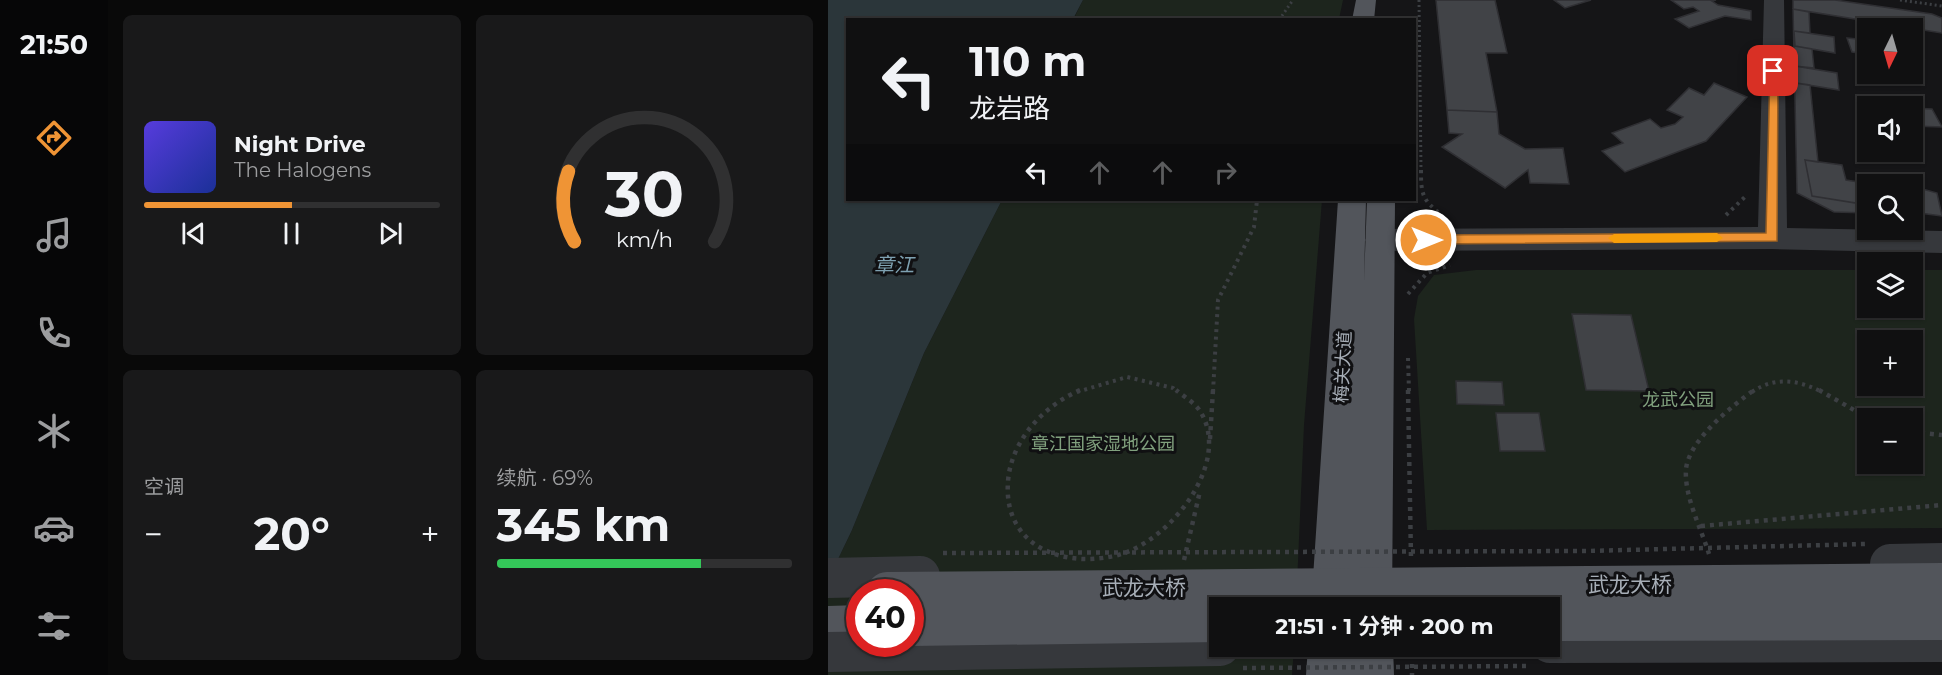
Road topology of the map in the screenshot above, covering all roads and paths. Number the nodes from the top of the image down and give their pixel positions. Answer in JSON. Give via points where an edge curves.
{"nodes":[{"id":1,"x":1293,"y":0,"type":"edge"},
{"id":2,"x":1366,"y":0,"type":"edge"},
{"id":3,"x":1387,"y":0,"type":"edge"},
{"id":4,"x":1419,"y":0,"type":"edge"},
{"id":5,"x":1774,"y":0,"type":"edge"},
{"id":6,"x":1900,"y":0,"type":"edge"},
{"id":7,"x":1942,"y":6,"type":"edge"},
{"id":8,"x":1280,"y":18,"type":"edge"},
{"id":9,"x":1363,"y":18,"type":"edge"},
{"id":10,"x":1384,"y":18,"type":"edge"},
{"id":11,"x":1753,"y":189,"type":"dead end"},
{"id":12,"x":1257,"y":201,"type":"edge"},
{"id":13,"x":1352,"y":201,"type":"edge"},
{"id":14,"x":1381,"y":201,"type":"edge"},
{"id":15,"x":1720,"y":216,"type":"dead end"},
{"id":16,"x":1450,"y":218,"type":"dead end"},
{"id":17,"x":1772,"y":237,"type":"junction"},
{"id":18,"x":1380,"y":240,"type":"junction"},
{"id":19,"x":1942,"y":242,"type":"edge"},
{"id":20,"x":1456,"y":263,"type":"dead end"},
{"id":21,"x":1408,"y":305,"type":"dead end"},
{"id":22,"x":1408,"y":351,"type":"dead end"},
{"id":23,"x":1857,"y":412,"type":"edge"},
{"id":24,"x":1923,"y":433,"type":"edge"},
{"id":25,"x":1942,"y":435,"type":"edge"},
{"id":26,"x":1210,"y":448,"type":"junction"},
{"id":27,"x":1942,"y":505,"type":"edge"},
{"id":28,"x":1701,"y":526,"type":"junction"},
{"id":29,"x":1353,"y":532,"type":"junction"},
{"id":30,"x":1872,"y":543,"type":"dead end"},
{"id":31,"x":931,"y":554,"type":"dead end"},
{"id":32,"x":1411,"y":561,"type":"dead end"},
{"id":33,"x":1710,"y":561,"type":"dead end"},
{"id":34,"x":1942,"y":563,"type":"edge"},
{"id":35,"x":828,"y":578,"type":"edge"},
{"id":36,"x":1942,"y":583,"type":"edge"},
{"id":37,"x":924,"y":591,"type":"edge"},
{"id":38,"x":846,"y":593,"type":"edge"},
{"id":39,"x":828,"y":594,"type":"edge"},
{"id":40,"x":1335,"y":597,"type":"edge"},
{"id":41,"x":1368,"y":597,"type":"edge"},
{"id":42,"x":1942,"y":620,"type":"edge"},
{"id":43,"x":1560,"y":621,"type":"edge"},
{"id":44,"x":1209,"y":622,"type":"edge"},
{"id":45,"x":924,"y":626,"type":"edge"},
{"id":46,"x":846,"y":627,"type":"edge"},
{"id":47,"x":828,"y":628,"type":"edge"},
{"id":48,"x":1942,"y":642,"type":"edge"},
{"id":49,"x":828,"y":652,"type":"edge"},
{"id":50,"x":1560,"y":654,"type":"edge"},
{"id":51,"x":1209,"y":657,"type":"edge"},
{"id":52,"x":1330,"y":657,"type":"edge"},
{"id":53,"x":1371,"y":657,"type":"edge"},
{"id":54,"x":1412,"y":657,"type":"edge"},
{"id":55,"x":1329,"y":675,"type":"edge"},
{"id":56,"x":1371,"y":675,"type":"edge"},
{"id":57,"x":1412,"y":675,"type":"edge"}],
"edges":[{"from":1,"to":8,"type":"path"},
{"from":2,"to":9,"type":"main road"},
{"from":3,"to":10,"type":"main road"},
{"from":4,"to":16,"type":"path","via":[[1421,191],[1427,204]]},
{"from":5,"to":17,"type":"street"},
{"from":6,"to":7,"type":"path"},
{"from":11,"to":15,"type":"path","via":[[1729,214]]},
{"from":12,"to":26,"type":"path","via":[[1254,227],[1218,300]]},
{"from":13,"to":29,"type":"main road","name":"梅关大道"},
{"from":14,"to":18,"type":"main road","name":"梅关大道"},
{"from":17,"to":18,"type":"street"},
{"from":17,"to":19,"type":"street"},
{"from":18,"to":29,"type":"main road","name":"梅关大道"},
{"from":20,"to":21,"type":"path","via":[[1427,273],[1408,293]]},
{"from":22,"to":32,"type":"path"},
{"from":23,"to":28,"type":"path","via":[[1798,382],[1764,384],[1707,431],[1689,453],[1686,473]]},
{"from":24,"to":25,"type":"path"},
{"from":26,"to":26,"type":"path","via":[[1202,416],[1180,391],[1164,383],[1127,377],[1087,386],[1050,408],[1021,441],[1007,480],[1006,500],[1011,518],[1036,548],[1055,557],[1078,560],[1120,555],[1142,546],[1177,519],[1201,484]]},
{"from":27,"to":28,"type":"path"},
{"from":28,"to":33,"type":"path"},
{"from":29,"to":40,"type":"main road"},
{"from":29,"to":41,"type":"main road"},
{"from":30,"to":31,"type":"path","bridge":true,"via":[[1586,550]]},
{"from":34,"to":35,"type":"street","bridge":true},
{"from":36,"to":37,"type":"main road","name":"武龙大桥","bridge":true},
{"from":38,"to":39,"type":"main road"},
{"from":42,"to":43,"type":"main road","name":"武龙大桥","bridge":true},
{"from":44,"to":45,"type":"main road","name":"武龙大桥","bridge":true},
{"from":46,"to":47,"type":"main road"},
{"from":48,"to":50,"type":"street","bridge":true},
{"from":49,"to":51,"type":"street","bridge":true},
{"from":52,"to":55,"type":"main road"},
{"from":53,"to":56,"type":"main road"},
{"from":54,"to":57,"type":"path"}]}
